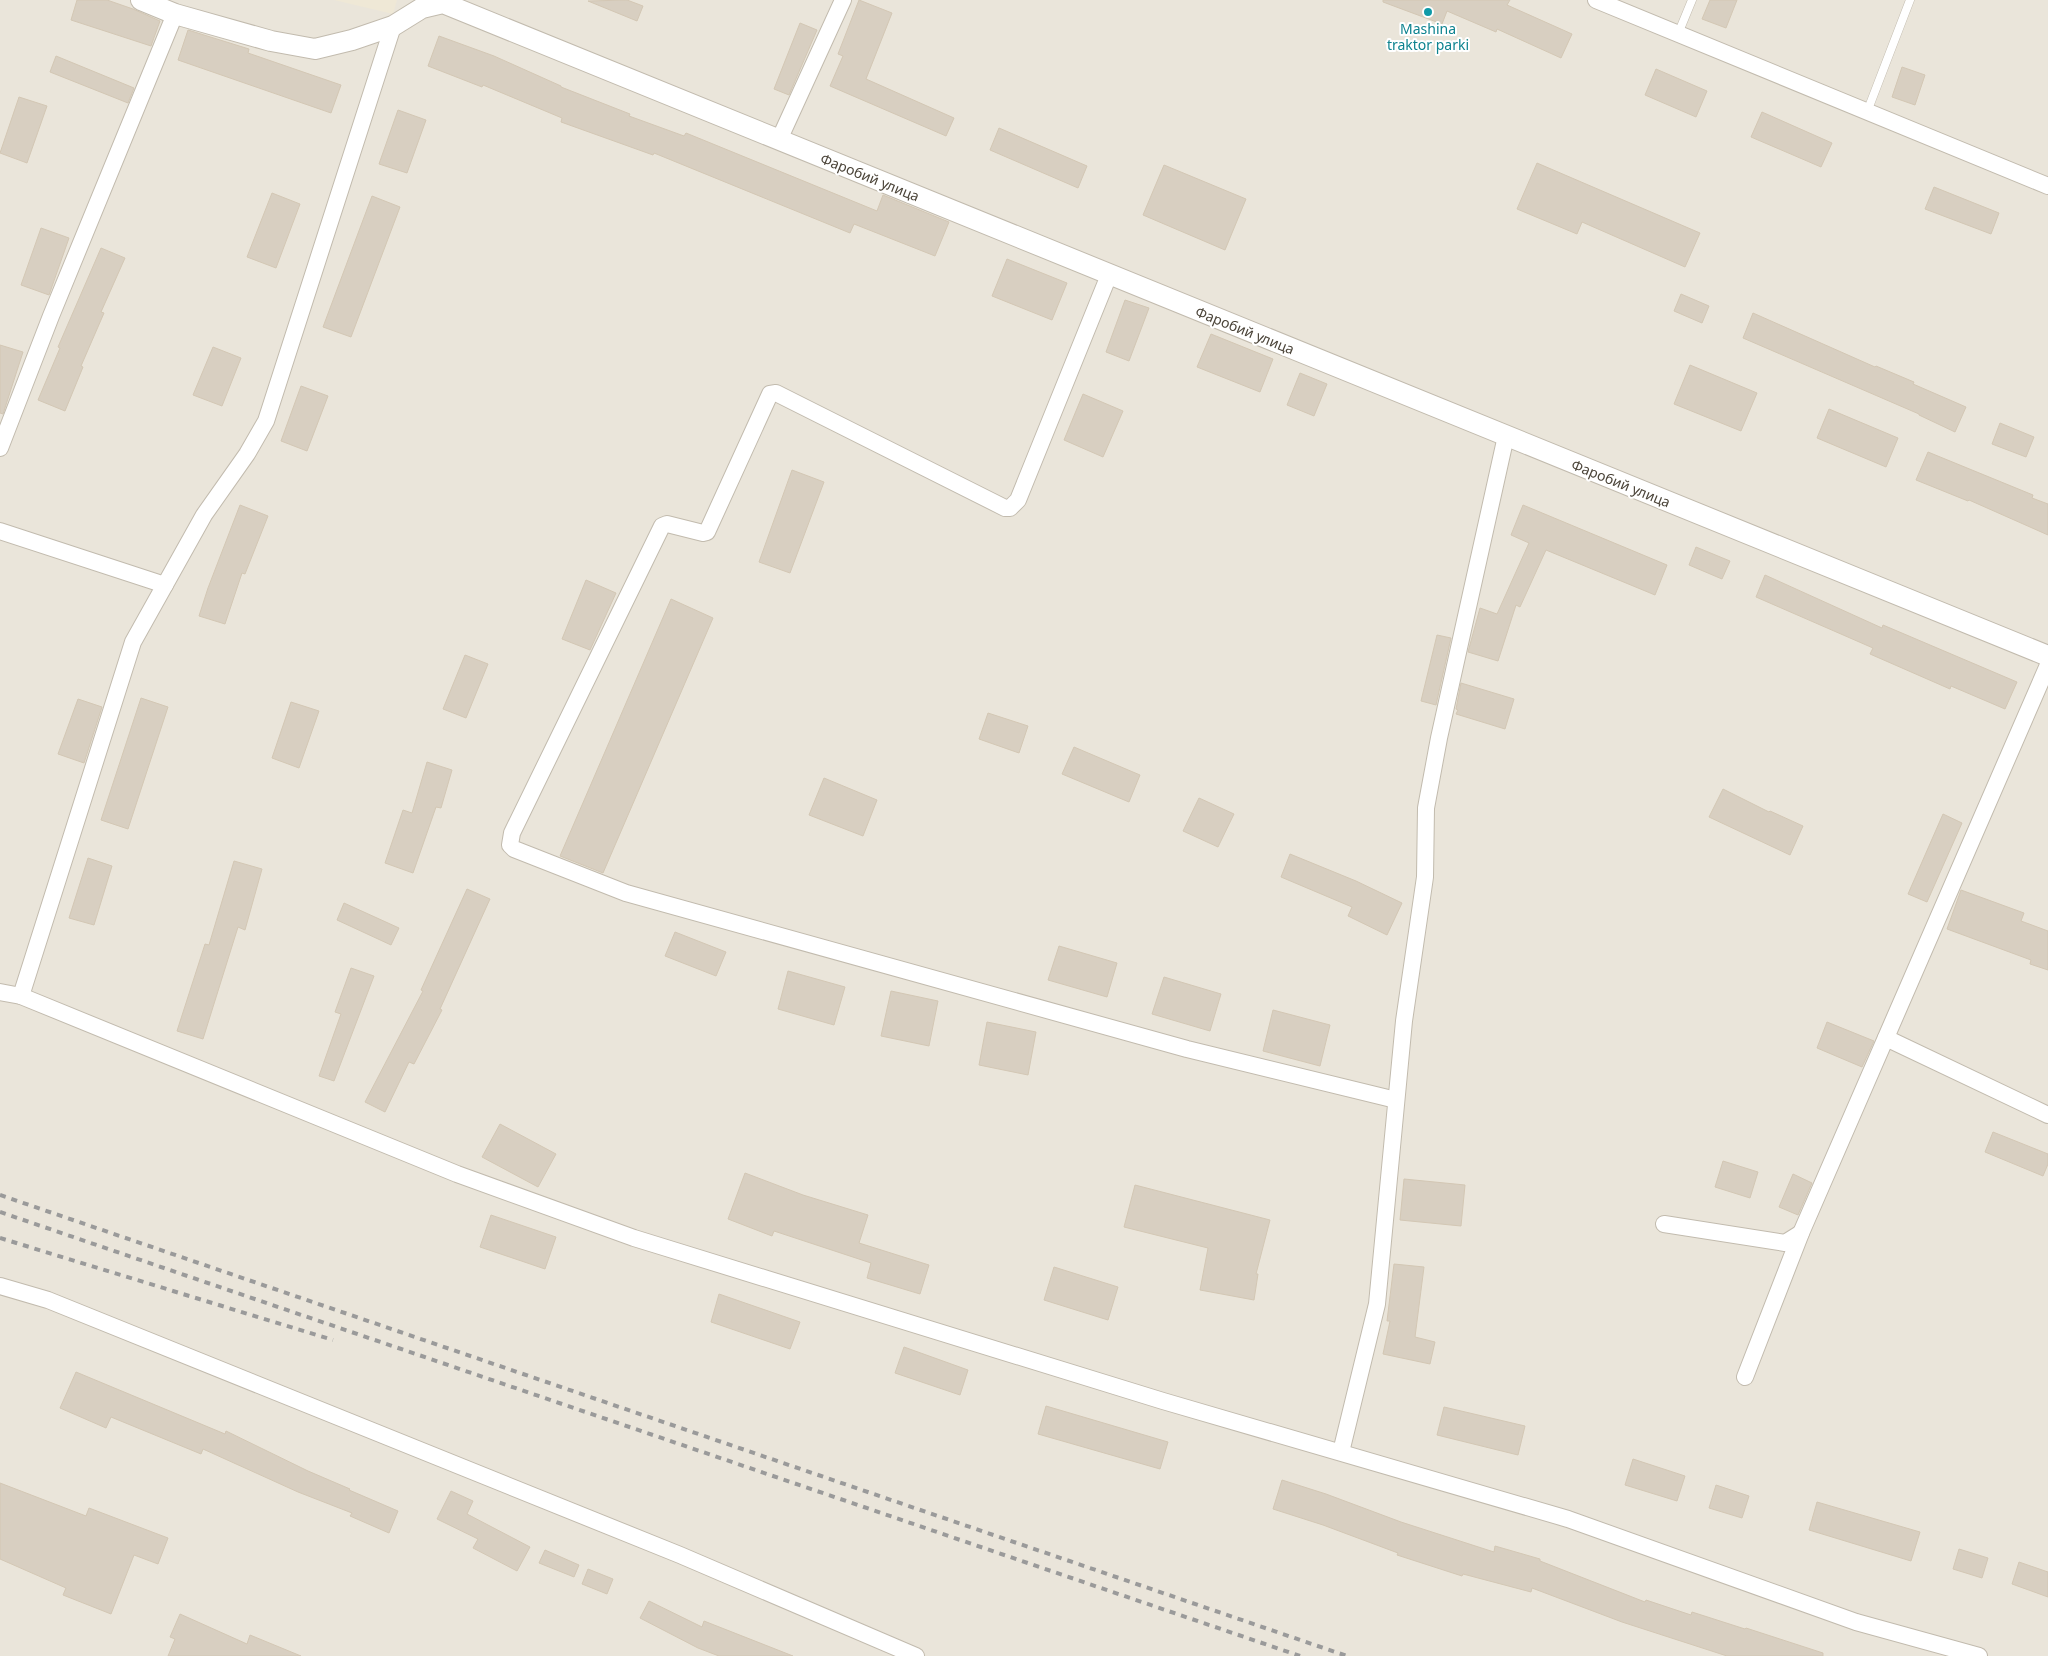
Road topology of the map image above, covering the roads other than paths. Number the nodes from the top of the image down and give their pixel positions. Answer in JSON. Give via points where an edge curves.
{"nodes":[{"id":1,"x":141,"y":0,"type":"edge"},
{"id":2,"x":843,"y":0,"type":"edge"},
{"id":3,"x":1596,"y":0,"type":"edge"},
{"id":4,"x":1692,"y":0,"type":"edge"},
{"id":5,"x":1910,"y":0,"type":"edge"},
{"id":6,"x":175,"y":14,"type":"junction"},
{"id":7,"x":393,"y":26,"type":"junction"},
{"id":8,"x":1678,"y":34,"type":"junction"},
{"id":9,"x":1867,"y":112,"type":"junction"},
{"id":10,"x":778,"y":140,"type":"junction"},
{"id":11,"x":2048,"y":186,"type":"edge"},
{"id":12,"x":1109,"y":274,"type":"junction"},
{"id":13,"x":1506,"y":436,"type":"junction"},
{"id":14,"x":0,"y":448,"type":"edge"},
{"id":15,"x":0,"y":530,"type":"edge"},
{"id":16,"x":165,"y":585,"type":"junction"},
{"id":17,"x":2048,"y":656,"type":"edge"},
{"id":18,"x":2048,"y":666,"type":"edge"},
{"id":19,"x":0,"y":992,"type":"edge"},
{"id":20,"x":20,"y":996,"type":"junction"},
{"id":21,"x":1886,"y":1038,"type":"junction"},
{"id":22,"x":1396,"y":1100,"type":"junction"},
{"id":23,"x":2048,"y":1114,"type":"edge"},
{"id":24,"x":1664,"y":1224,"type":"dead end"},
{"id":25,"x":1801,"y":1232,"type":"junction"},
{"id":26,"x":0,"y":1286,"type":"edge"},
{"id":27,"x":1745,"y":1377,"type":"dead end"},
{"id":28,"x":1341,"y":1452,"type":"junction"},
{"id":29,"x":916,"y":1656,"type":"edge"},
{"id":30,"x":1979,"y":1656,"type":"edge"}],
"edges":[{"from":1,"to":6,"type":"street"},
{"from":2,"to":10,"type":"street"},
{"from":3,"to":8,"type":"street"},
{"from":4,"to":8,"type":"lane"},
{"from":5,"to":9,"type":"lane"},
{"from":6,"to":7,"type":"street","via":[[271,41],[315,48]]},
{"from":6,"to":14,"type":"street"},
{"from":7,"to":10,"type":"street","name":"Фаробий улица","via":[[422,8],[443,3]]},
{"from":7,"to":16,"type":"street","via":[[266,421],[204,515]]},
{"from":8,"to":9,"type":"street"},
{"from":9,"to":11,"type":"street"},
{"from":10,"to":12,"type":"street","name":"Фаробий улица"},
{"from":12,"to":13,"type":"street","name":"Фаробий улица"},
{"from":12,"to":22,"type":"street","via":[[1018,500],[1010,508],[776,393],[770,394],[707,532],[667,524],[662,526],[512,834],[510,845],[514,850],[626,894],[1187,1049]]},
{"from":13,"to":17,"type":"street","name":"Фаробий улица"},
{"from":13,"to":22,"type":"street","via":[[1426,808],[1425,877]]},
{"from":15,"to":16,"type":"street"},
{"from":16,"to":20,"type":"street","via":[[133,642]]},
{"from":18,"to":21,"type":"street"},
{"from":19,"to":20,"type":"street"},
{"from":20,"to":28,"type":"street","via":[[457,1174],[634,1238],[1163,1401]]},
{"from":21,"to":23,"type":"street"},
{"from":21,"to":25,"type":"street"},
{"from":22,"to":28,"type":"street","via":[[1377,1304]]},
{"from":24,"to":25,"type":"street","via":[[1785,1243]]},
{"from":25,"to":27,"type":"street"},
{"from":26,"to":29,"type":"street","via":[[57,1304],[670,1551]]},
{"from":28,"to":30,"type":"street","via":[[1568,1519],[1856,1622]]}]}
